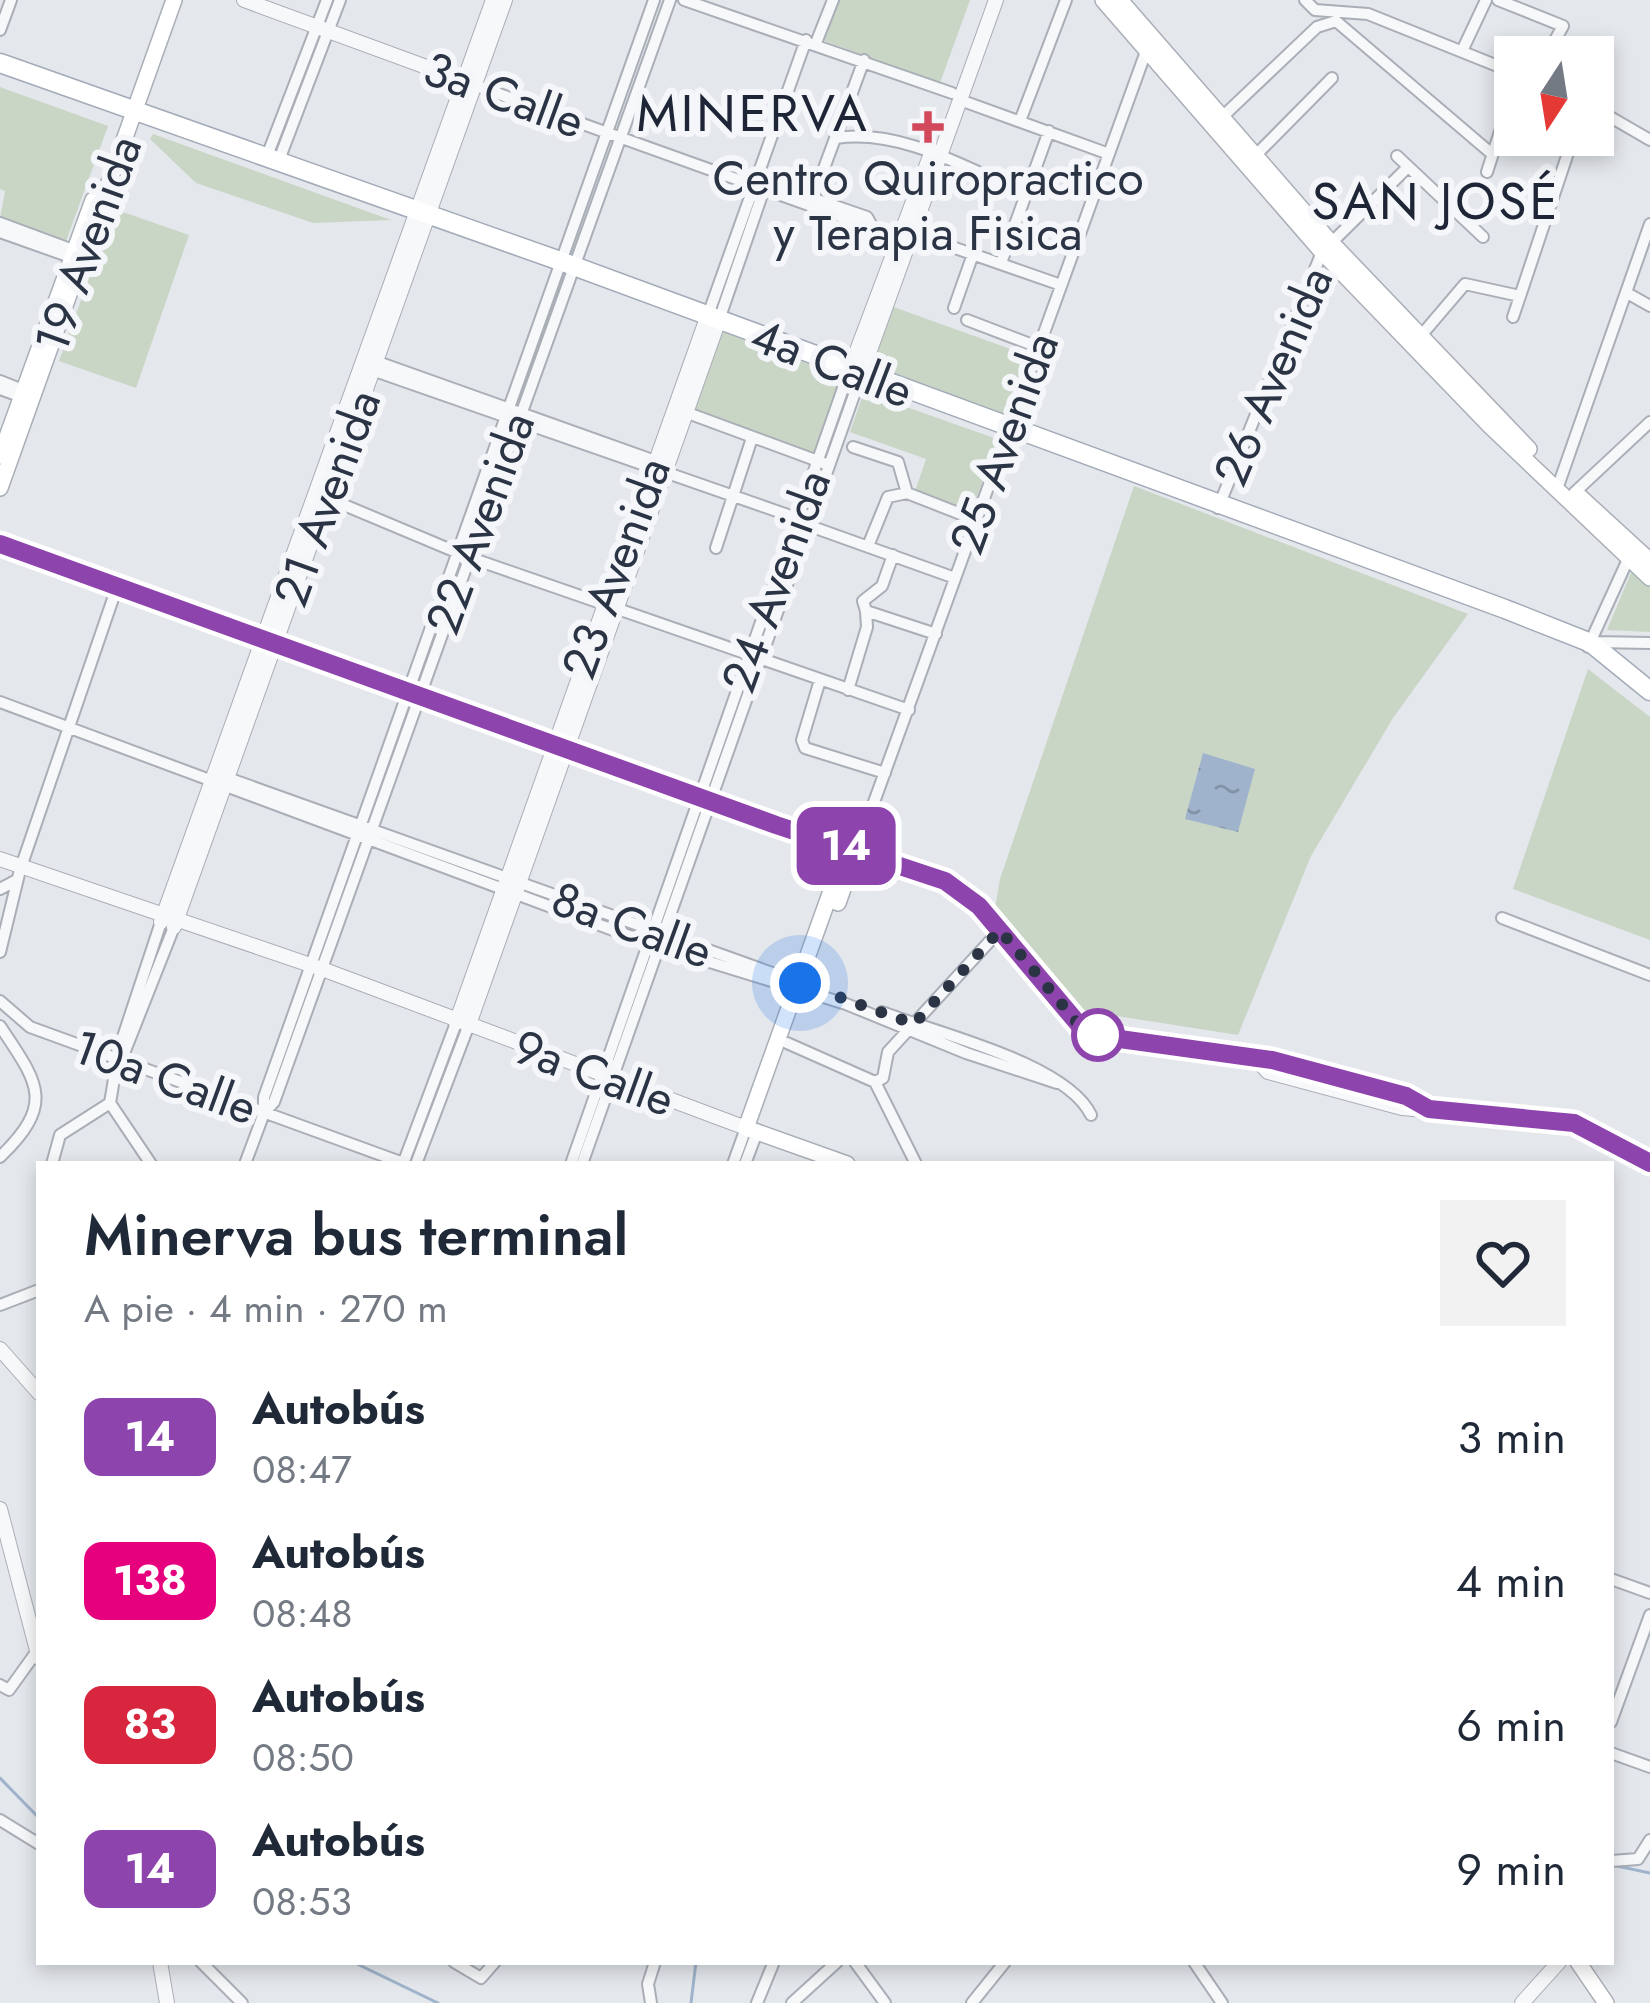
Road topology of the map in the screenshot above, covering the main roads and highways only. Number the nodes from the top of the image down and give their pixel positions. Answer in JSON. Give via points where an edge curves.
{"nodes":[{"id":1,"x":170,"y":0,"type":"edge"},
{"id":2,"x":1103,"y":0,"type":"edge"},
{"id":3,"x":1120,"y":0,"type":"edge"},
{"id":4,"x":1150,"y":43,"type":"junction"},
{"id":5,"x":0,"y":63,"type":"edge"},
{"id":6,"x":0,"y":74,"type":"edge"},
{"id":7,"x":130,"y":114,"type":"junction"},
{"id":8,"x":421,"y":217,"type":"junction"},
{"id":9,"x":28,"y":396,"type":"junction"},
{"id":10,"x":0,"y":456,"type":"edge"},
{"id":11,"x":0,"y":488,"type":"edge"},
{"id":12,"x":0,"y":544,"type":"edge"},
{"id":13,"x":1632,"y":552,"type":"junction"},
{"id":14,"x":1650,"y":561,"type":"edge"},
{"id":15,"x":1650,"y":578,"type":"edge"},
{"id":16,"x":1650,"y":694,"type":"edge"},
{"id":17,"x":802,"y":987,"type":"junction"},
{"id":18,"x":752,"y":1130,"type":"junction"},
{"id":19,"x":839,"y":1161,"type":"edge"},
{"id":20,"x":1580,"y":1965,"type":"edge"},
{"id":21,"x":1606,"y":2003,"type":"edge"}],
"edges":[{"from":1,"to":7,"type":"main road","name":"19 Avenida"},
{"from":2,"to":4,"type":"main road"},
{"from":3,"to":4,"type":"main road"},
{"from":4,"to":13,"type":"main road","via":[[1327,247]]},
{"from":5,"to":7,"type":"main road","name":"4a Calle"},
{"from":6,"to":7,"type":"main road","name":"4a Calle"},
{"from":7,"to":8,"type":"main road","name":"4a Calle"},
{"from":7,"to":8,"type":"main road","name":"4a Calle","via":[[273,158]]},
{"from":7,"to":9,"type":"main road","name":"19 Avenida"},
{"from":8,"to":16,"type":"main road","name":"4a Calle","via":[[1588,646]]},
{"from":9,"to":10,"type":"main road","name":"19 Avenida"},
{"from":9,"to":11,"type":"main road","name":"19 Avenida"},
{"from":12,"to":17,"type":"main road","name":"25 Avenida","via":[[857,850],[842,863]]},
{"from":13,"to":14,"type":"main road"},
{"from":13,"to":15,"type":"main road"},
{"from":17,"to":18,"type":"main road","name":"25 Avenida"},
{"from":17,"to":18,"type":"main road","name":"25 Avenida"},
{"from":18,"to":19,"type":"main road","name":"9a Calle"},
{"from":20,"to":21,"type":"main road"}]}
